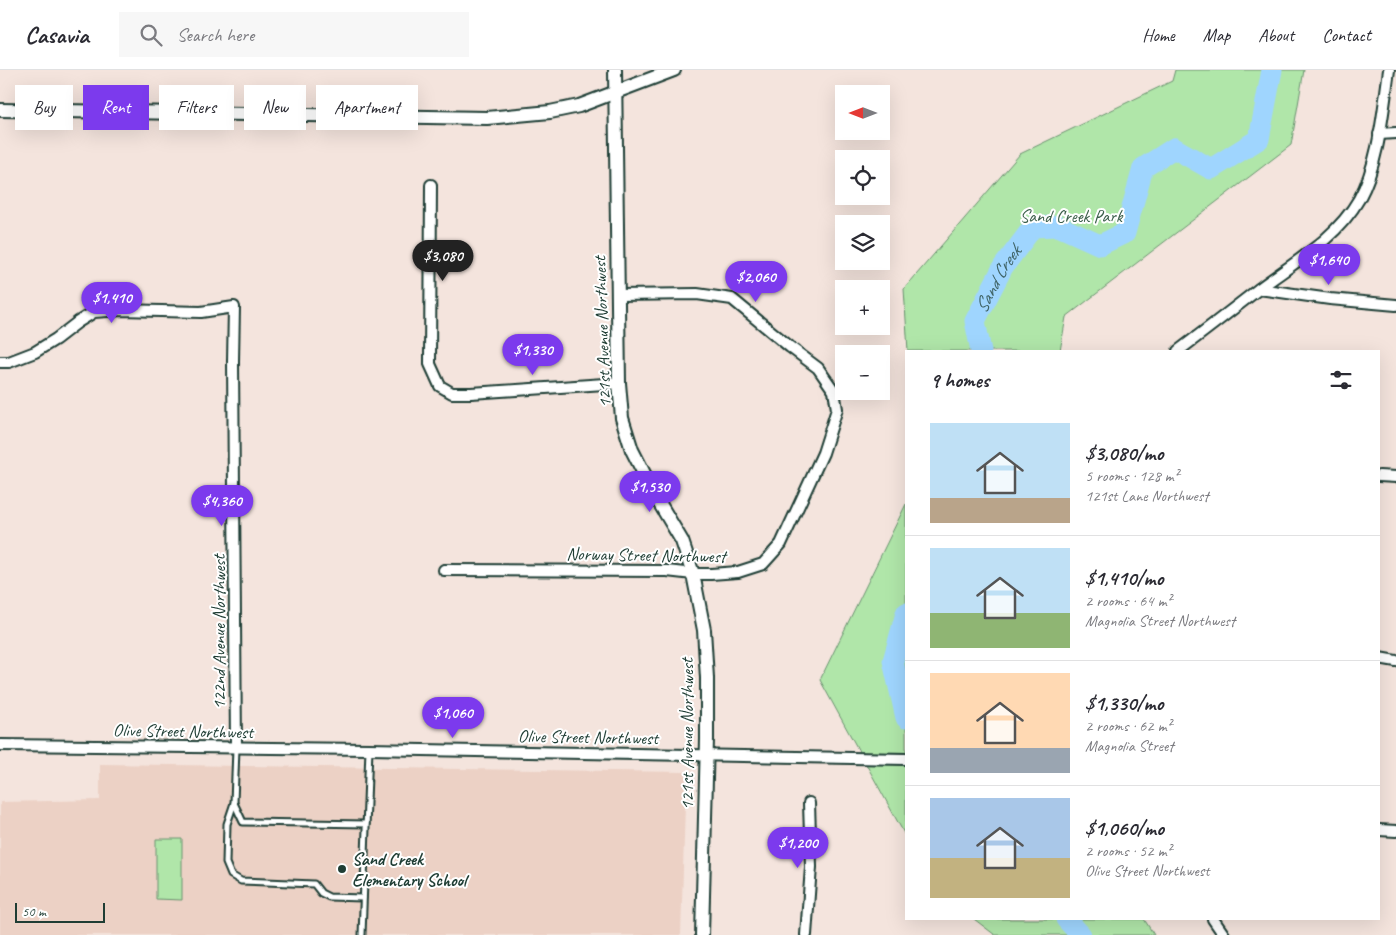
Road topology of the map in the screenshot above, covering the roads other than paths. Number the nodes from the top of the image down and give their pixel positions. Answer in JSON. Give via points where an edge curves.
{"nodes":[{"id":1,"x":615,"y":70,"type":"edge"},
{"id":2,"x":674,"y":70,"type":"edge"},
{"id":3,"x":1389,"y":70,"type":"edge"},
{"id":4,"x":615,"y":93,"type":"junction"},
{"id":5,"x":0,"y":110,"type":"edge"},
{"id":6,"x":1396,"y":133,"type":"edge"},
{"id":7,"x":1379,"y":134,"type":"junction"},
{"id":8,"x":431,"y":185,"type":"dead end"},
{"id":9,"x":1259,"y":289,"type":"junction"},
{"id":10,"x":618,"y":295,"type":"junction"},
{"id":11,"x":1396,"y":305,"type":"edge"},
{"id":12,"x":1179,"y":350,"type":"edge"},
{"id":13,"x":0,"y":362,"type":"edge"},
{"id":14,"x":619,"y":383,"type":"junction"},
{"id":15,"x":1380,"y":476,"type":"edge"},
{"id":16,"x":1396,"y":477,"type":"edge"},
{"id":17,"x":444,"y":570,"type":"dead end"},
{"id":18,"x":693,"y":574,"type":"junction"},
{"id":19,"x":1380,"y":658,"type":"edge"},
{"id":20,"x":1396,"y":661,"type":"edge"},
{"id":21,"x":0,"y":745,"type":"edge"},
{"id":22,"x":236,"y":747,"type":"junction"},
{"id":23,"x":369,"y":749,"type":"junction"},
{"id":24,"x":706,"y":754,"type":"junction"},
{"id":25,"x":905,"y":759,"type":"edge"},
{"id":26,"x":234,"y":803,"type":"junction"},
{"id":27,"x":809,"y":803,"type":"dead end"},
{"id":28,"x":366,"y":824,"type":"junction"},
{"id":29,"x":1380,"y":830,"type":"edge"},
{"id":30,"x":1396,"y":831,"type":"edge"},
{"id":31,"x":363,"y":898,"type":"junction"},
{"id":32,"x":1214,"y":920,"type":"edge"},
{"id":33,"x":362,"y":935,"type":"edge"},
{"id":34,"x":702,"y":935,"type":"edge"},
{"id":35,"x":806,"y":935,"type":"edge"},
{"id":36,"x":1224,"y":935,"type":"edge"}],
"edges":[{"from":1,"to":4,"type":"street","name":"121st Avenue Northwest"},
{"from":2,"to":4,"type":"street"},
{"from":3,"to":7,"type":"street"},
{"from":4,"to":5,"type":"street","via":[[550,112],[487,118]]},
{"from":4,"to":10,"type":"street","name":"121st Avenue Northwest"},
{"from":6,"to":7,"type":"street"},
{"from":7,"to":9,"type":"street","via":[[1373,166],[1359,200],[1340,226]]},
{"from":8,"to":14,"type":"street","via":[[430,364],[440,386],[452,393],[471,393]]},
{"from":9,"to":11,"type":"street"},
{"from":9,"to":12,"type":"street"},
{"from":10,"to":14,"type":"street","name":"121st Avenue Northwest"},
{"from":10,"to":18,"type":"street","name":"Norway Street Northwest","via":[[697,294],[732,299],[818,368],[834,391],[837,409],[823,454],[781,544],[763,564],[738,572]]},
{"from":13,"to":22,"type":"street","name":"122nd Avenue Northwest","via":[[9,362],[34,352],[94,312],[201,312],[234,307]]},
{"from":14,"to":18,"type":"street","name":"121st Avenue Northwest","via":[[622,418],[632,450],[682,541]]},
{"from":15,"to":16,"type":"street"},
{"from":17,"to":18,"type":"street","name":"Norway Street Northwest","via":[[667,571]]},
{"from":18,"to":24,"type":"street","name":"121st Avenue Northwest","via":[[704,630]]},
{"from":19,"to":20,"type":"street"},
{"from":21,"to":22,"type":"street","name":"Olive Street Northwest"},
{"from":22,"to":23,"type":"street","name":"Olive Street Northwest"},
{"from":22,"to":26,"type":"lane"},
{"from":23,"to":24,"type":"street","name":"Olive Street Northwest"},
{"from":23,"to":28,"type":"lane"},
{"from":24,"to":25,"type":"street","name":"Olive Street Northwest"},
{"from":24,"to":34,"type":"street","name":"121st Avenue Northwest"},
{"from":26,"to":28,"type":"lane","via":[[243,822]]},
{"from":26,"to":31,"type":"lane","via":[[227,827],[226,863],[231,875],[241,881],[314,884],[329,897]]},
{"from":27,"to":35,"type":"street","via":[[811,868]]},
{"from":28,"to":31,"type":"lane"},
{"from":29,"to":30,"type":"street"},
{"from":31,"to":33,"type":"lane"},
{"from":32,"to":36,"type":"street"}]}
